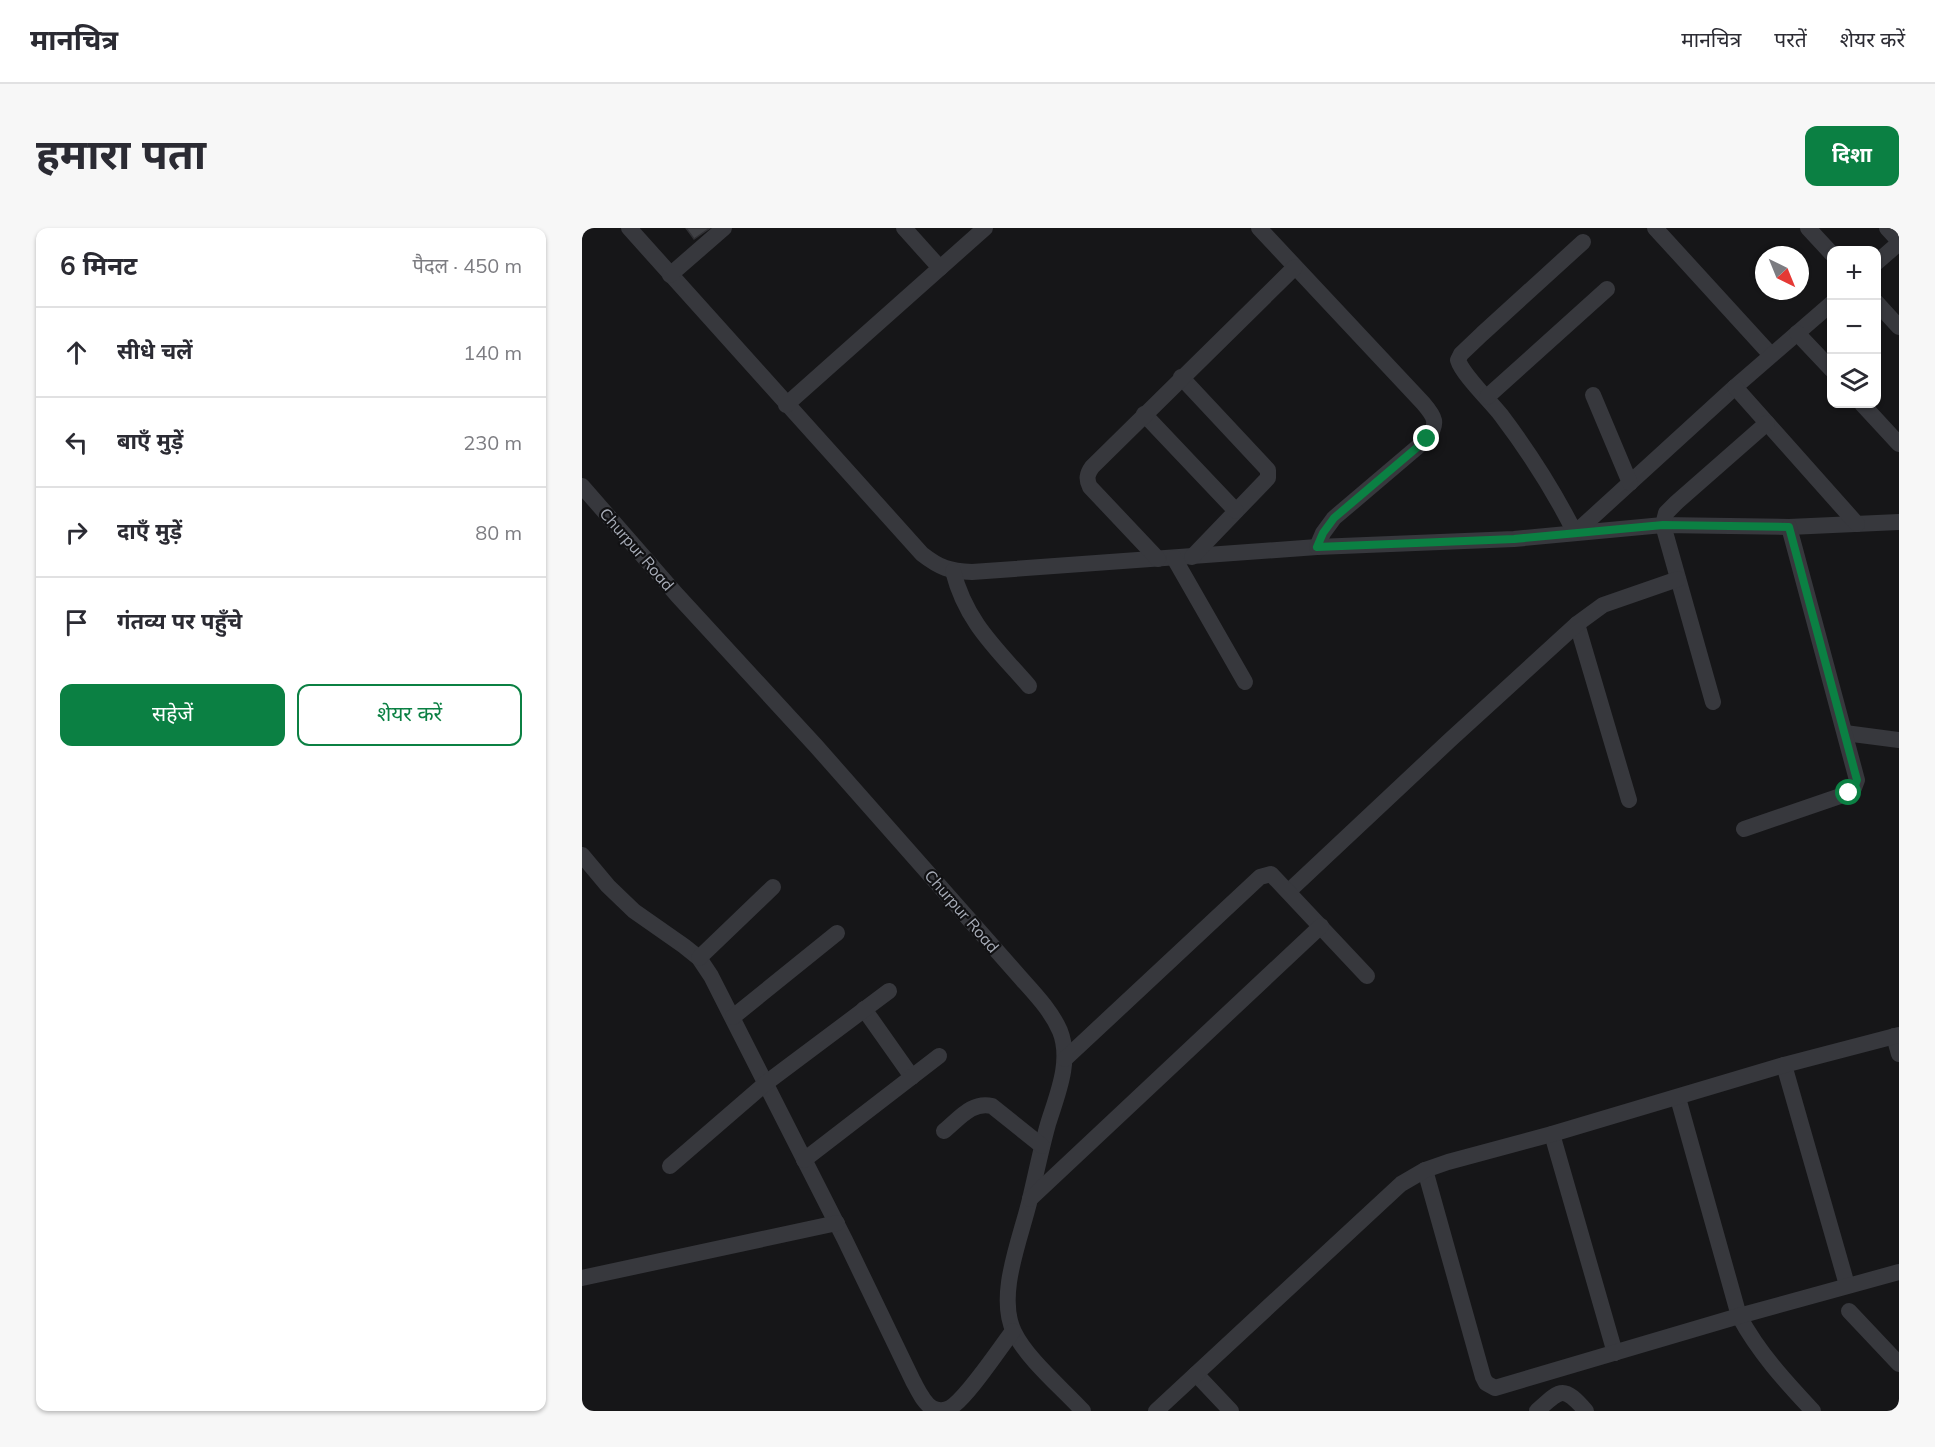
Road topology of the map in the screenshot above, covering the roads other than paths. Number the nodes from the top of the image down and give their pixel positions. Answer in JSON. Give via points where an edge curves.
{"nodes":[{"id":1,"x":629,"y":228,"type":"edge"},
{"id":2,"x":724,"y":228,"type":"edge"},
{"id":3,"x":904,"y":228,"type":"edge"},
{"id":4,"x":985,"y":228,"type":"edge"},
{"id":5,"x":1259,"y":228,"type":"edge"},
{"id":6,"x":1654,"y":228,"type":"edge"},
{"id":7,"x":1808,"y":228,"type":"edge"},
{"id":8,"x":1887,"y":228,"type":"edge"},
{"id":9,"x":1583,"y":242,"type":"dead end"},
{"id":10,"x":1899,"y":242,"type":"edge"},
{"id":11,"x":1827,"y":249,"type":"edge"},
{"id":12,"x":1881,"y":258,"type":"edge"},
{"id":13,"x":1295,"y":267,"type":"junction"},
{"id":14,"x":940,"y":268,"type":"junction"},
{"id":15,"x":670,"y":275,"type":"junction"},
{"id":16,"x":1607,"y":289,"type":"dead end"},
{"id":17,"x":1827,"y":307,"type":"edge"},
{"id":18,"x":1881,"y":307,"type":"edge"},
{"id":19,"x":1899,"y":327,"type":"edge"},
{"id":20,"x":1797,"y":333,"type":"junction"},
{"id":21,"x":1771,"y":355,"type":"junction"},
{"id":22,"x":1827,"y":365,"type":"edge"},
{"id":23,"x":1182,"y":377,"type":"junction"},
{"id":24,"x":1736,"y":387,"type":"junction"},
{"id":25,"x":1593,"y":395,"type":"dead end"},
{"id":26,"x":1487,"y":397,"type":"junction"},
{"id":27,"x":786,"y":405,"type":"junction"},
{"id":28,"x":1866,"y":408,"type":"edge"},
{"id":29,"x":1144,"y":414,"type":"junction"},
{"id":30,"x":1767,"y":423,"type":"junction"},
{"id":31,"x":1899,"y":444,"type":"edge"},
{"id":32,"x":1630,"y":483,"type":"junction"},
{"id":33,"x":582,"y":486,"type":"edge"},
{"id":34,"x":1236,"y":511,"type":"junction"},
{"id":35,"x":1899,"y":522,"type":"edge"},
{"id":36,"x":1857,"y":524,"type":"junction"},
{"id":37,"x":1663,"y":525,"type":"junction"},
{"id":38,"x":1789,"y":527,"type":"junction"},
{"id":39,"x":1575,"y":533,"type":"junction"},
{"id":40,"x":1317,"y":547,"type":"junction"},
{"id":41,"x":1192,"y":557,"type":"junction"},
{"id":42,"x":1166,"y":559,"type":"junction"},
{"id":43,"x":953,"y":571,"type":"junction"},
{"id":44,"x":1678,"y":579,"type":"junction"},
{"id":45,"x":1577,"y":624,"type":"junction"},
{"id":46,"x":1245,"y":682,"type":"dead end"},
{"id":47,"x":1029,"y":686,"type":"dead end"},
{"id":48,"x":1713,"y":702,"type":"dead end"},
{"id":49,"x":1845,"y":733,"type":"junction"},
{"id":50,"x":1899,"y":740,"type":"edge"},
{"id":51,"x":1629,"y":800,"type":"dead end"},
{"id":52,"x":1744,"y":829,"type":"dead end"},
{"id":53,"x":582,"y":855,"type":"edge"},
{"id":54,"x":773,"y":887,"type":"dead end"},
{"id":55,"x":1289,"y":891,"type":"junction"},
{"id":56,"x":1321,"y":926,"type":"junction"},
{"id":57,"x":837,"y":933,"type":"dead end"},
{"id":58,"x":699,"y":958,"type":"junction"},
{"id":59,"x":1367,"y":976,"type":"dead end"},
{"id":60,"x":889,"y":990,"type":"dead end"},
{"id":61,"x":864,"y":1009,"type":"junction"},
{"id":62,"x":733,"y":1017,"type":"junction"},
{"id":63,"x":1897,"y":1036,"type":"edge"},
{"id":64,"x":1899,"y":1054,"type":"edge"},
{"id":65,"x":939,"y":1056,"type":"dead end"},
{"id":66,"x":1065,"y":1059,"type":"junction"},
{"id":67,"x":1784,"y":1065,"type":"junction"},
{"id":68,"x":912,"y":1077,"type":"junction"},
{"id":69,"x":766,"y":1083,"type":"junction"},
{"id":70,"x":1678,"y":1098,"type":"junction"},
{"id":71,"x":944,"y":1131,"type":"dead end"},
{"id":72,"x":1552,"y":1134,"type":"junction"},
{"id":73,"x":1042,"y":1146,"type":"junction"},
{"id":74,"x":804,"y":1160,"type":"junction"},
{"id":75,"x":670,"y":1166,"type":"dead end"},
{"id":76,"x":1425,"y":1170,"type":"junction"},
{"id":77,"x":1030,"y":1199,"type":"junction"},
{"id":78,"x":837,"y":1223,"type":"junction"},
{"id":79,"x":1899,"y":1272,"type":"edge"},
{"id":80,"x":582,"y":1278,"type":"edge"},
{"id":81,"x":1847,"y":1286,"type":"junction"},
{"id":82,"x":1849,"y":1311,"type":"dead end"},
{"id":83,"x":1739,"y":1316,"type":"junction"},
{"id":84,"x":1013,"y":1331,"type":"junction"},
{"id":85,"x":1615,"y":1353,"type":"junction"},
{"id":86,"x":1899,"y":1364,"type":"edge"},
{"id":87,"x":1196,"y":1374,"type":"junction"},
{"id":88,"x":1083,"y":1411,"type":"edge"},
{"id":89,"x":1156,"y":1411,"type":"edge"},
{"id":90,"x":1231,"y":1411,"type":"edge"},
{"id":91,"x":1537,"y":1411,"type":"edge"},
{"id":92,"x":1586,"y":1411,"type":"edge"},
{"id":93,"x":1813,"y":1411,"type":"edge"}],
"edges":[{"from":1,"to":15,"type":"street"},
{"from":2,"to":15,"type":"street"},
{"from":3,"to":14,"type":"street"},
{"from":4,"to":14,"type":"street"},
{"from":5,"to":13,"type":"street"},
{"from":6,"to":21,"type":"street"},
{"from":7,"to":11,"type":"street"},
{"from":8,"to":10,"type":"street"},
{"from":9,"to":26,"type":"street","via":[[1461,354],[1460,368]]},
{"from":10,"to":12,"type":"street"},
{"from":13,"to":23,"type":"street"},
{"from":13,"to":40,"type":"street","via":[[1435,421],[1427,439],[1334,518]]},
{"from":14,"to":27,"type":"street"},
{"from":15,"to":27,"type":"street"},
{"from":16,"to":26,"type":"street"},
{"from":17,"to":20,"type":"street"},
{"from":18,"to":19,"type":"street"},
{"from":20,"to":21,"type":"street"},
{"from":20,"to":22,"type":"street"},
{"from":21,"to":24,"type":"street"},
{"from":23,"to":29,"type":"street"},
{"from":23,"to":34,"type":"street","via":[[1268,470],[1268,477]]},
{"from":24,"to":30,"type":"street"},
{"from":24,"to":32,"type":"street"},
{"from":25,"to":32,"type":"street"},
{"from":26,"to":39,"type":"street","via":[[1538,467]]},
{"from":27,"to":43,"type":"street","via":[[922,554],[937,566]]},
{"from":28,"to":31,"type":"street"},
{"from":29,"to":34,"type":"street"},
{"from":29,"to":42,"type":"street","via":[[1092,467],[1087,480]]},
{"from":30,"to":36,"type":"street"},
{"from":30,"to":37,"type":"street","via":[[1677,502],[1666,513]]},
{"from":32,"to":39,"type":"street"},
{"from":33,"to":66,"type":"street","name":"Churpur Road","via":[[1046,1008],[1060,1032]]},
{"from":34,"to":41,"type":"street"},
{"from":35,"to":36,"type":"street"},
{"from":36,"to":38,"type":"street"},
{"from":37,"to":38,"type":"street"},
{"from":37,"to":39,"type":"street"},
{"from":37,"to":44,"type":"street"},
{"from":38,"to":49,"type":"street"},
{"from":39,"to":40,"type":"street"},
{"from":40,"to":41,"type":"street"},
{"from":41,"to":42,"type":"street"},
{"from":42,"to":43,"type":"street"},
{"from":42,"to":46,"type":"street"},
{"from":43,"to":47,"type":"street","via":[[965,607],[977,626]]},
{"from":44,"to":45,"type":"street","via":[[1603,605]]},
{"from":44,"to":48,"type":"street"},
{"from":45,"to":51,"type":"street"},
{"from":45,"to":55,"type":"street"},
{"from":49,"to":50,"type":"street"},
{"from":49,"to":52,"type":"street","via":[[1857,780],[1849,793]]},
{"from":53,"to":58,"type":"street","via":[[634,911]]},
{"from":54,"to":58,"type":"street"},
{"from":55,"to":56,"type":"street"},
{"from":55,"to":66,"type":"street","via":[[1271,874],[1260,877]]},
{"from":56,"to":59,"type":"street"},
{"from":56,"to":77,"type":"street"},
{"from":57,"to":62,"type":"street"},
{"from":58,"to":62,"type":"street"},
{"from":60,"to":61,"type":"street"},
{"from":61,"to":68,"type":"street"},
{"from":61,"to":69,"type":"street"},
{"from":62,"to":69,"type":"street"},
{"from":63,"to":64,"type":"street"},
{"from":63,"to":67,"type":"street"},
{"from":65,"to":68,"type":"street"},
{"from":66,"to":73,"type":"street","name":"Churpur Road"},
{"from":67,"to":70,"type":"street"},
{"from":67,"to":81,"type":"street"},
{"from":68,"to":74,"type":"street"},
{"from":69,"to":74,"type":"street"},
{"from":69,"to":75,"type":"street"},
{"from":70,"to":72,"type":"street"},
{"from":70,"to":83,"type":"street"},
{"from":71,"to":73,"type":"street","via":[[983,1104],[992,1106]]},
{"from":72,"to":76,"type":"street"},
{"from":72,"to":85,"type":"street"},
{"from":73,"to":77,"type":"street","name":"Churpur Road"},
{"from":74,"to":78,"type":"street"},
{"from":76,"to":85,"type":"street","via":[[1486,1383],[1495,1388]]},
{"from":76,"to":87,"type":"street","via":[[1401,1184]]},
{"from":77,"to":84,"type":"street","name":"Churpur Road","via":[[1010,1278],[1008,1307]]},
{"from":78,"to":80,"type":"street"},
{"from":78,"to":84,"type":"street","via":[[913,1381],[933,1408],[943,1411],[952,1406]]},
{"from":79,"to":81,"type":"street"},
{"from":81,"to":83,"type":"street"},
{"from":82,"to":86,"type":"street"},
{"from":83,"to":85,"type":"street"},
{"from":83,"to":93,"type":"street","via":[[1769,1364]]},
{"from":84,"to":88,"type":"street","name":"Churpur Road","via":[[1025,1351]]},
{"from":87,"to":89,"type":"street"},
{"from":87,"to":90,"type":"street"},
{"from":91,"to":92,"type":"street","via":[[1562,1392]]}]}
